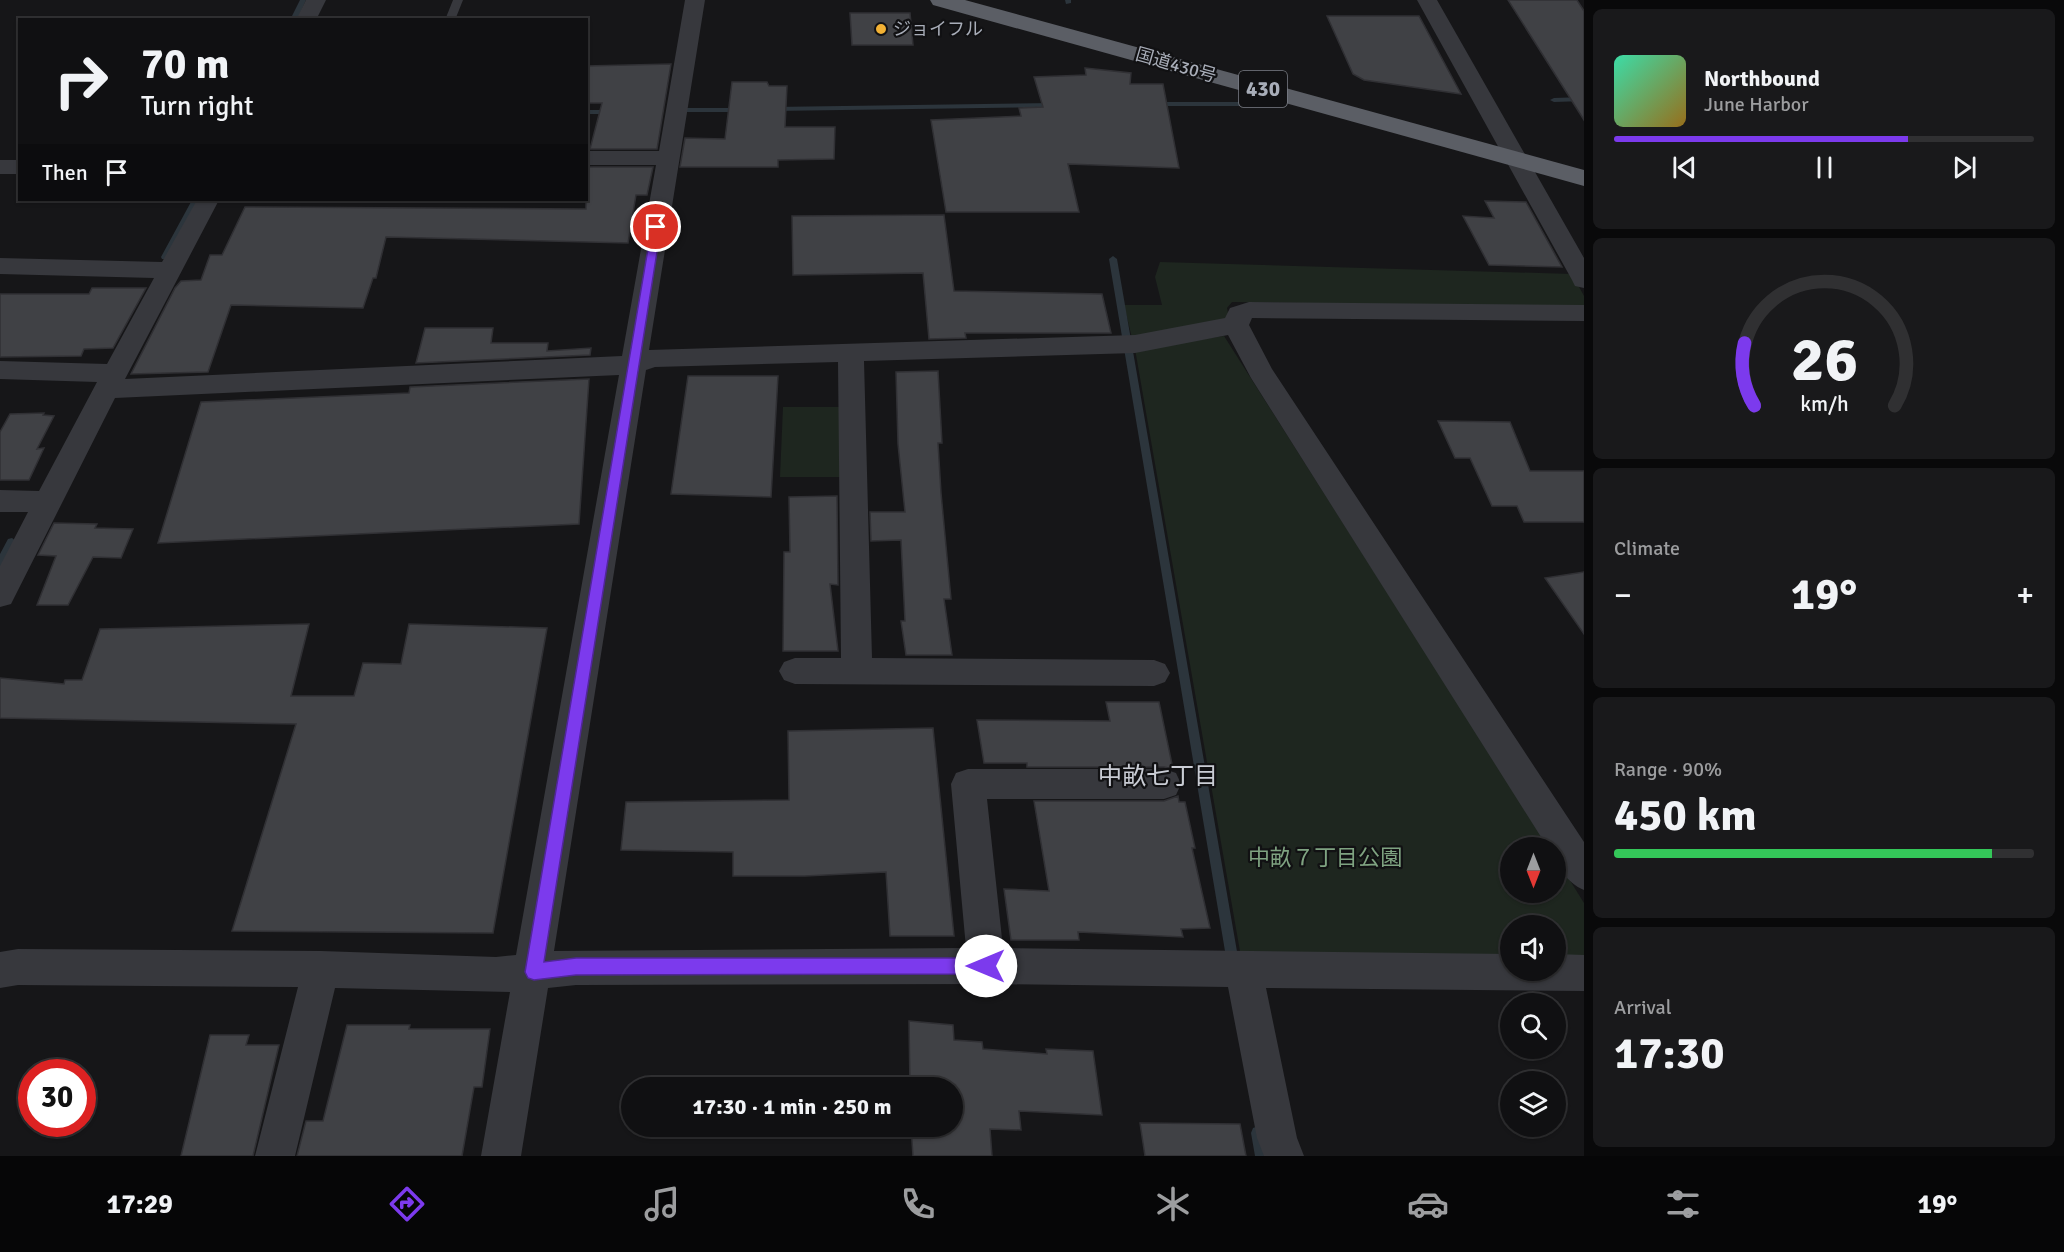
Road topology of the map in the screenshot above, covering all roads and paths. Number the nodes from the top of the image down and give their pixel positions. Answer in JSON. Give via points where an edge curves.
{"nodes":[{"id":1,"x":316,"y":0,"type":"edge"},
{"id":2,"x":458,"y":0,"type":"edge"},
{"id":3,"x":695,"y":0,"type":"edge"},
{"id":4,"x":941,"y":0,"type":"edge"},
{"id":5,"x":997,"y":0,"type":"edge"},
{"id":6,"x":1426,"y":0,"type":"edge"},
{"id":7,"x":307,"y":18,"type":"edge"},
{"id":8,"x":451,"y":18,"type":"edge"},
{"id":9,"x":1510,"y":149,"type":"junction"},
{"id":10,"x":588,"y":158,"type":"edge"},
{"id":11,"x":668,"y":158,"type":"junction"},
{"id":12,"x":1584,"y":161,"type":"edge"},
{"id":13,"x":0,"y":167,"type":"edge"},
{"id":14,"x":18,"y":167,"type":"edge"},
{"id":15,"x":1584,"y":178,"type":"edge"},
{"id":16,"x":207,"y":201,"type":"edge"},
{"id":17,"x":0,"y":266,"type":"edge"},
{"id":18,"x":171,"y":270,"type":"junction"},
{"id":19,"x":1584,"y":280,"type":"edge"},
{"id":20,"x":1584,"y":313,"type":"edge"},
{"id":21,"x":1236,"y":325,"type":"junction"},
{"id":22,"x":851,"y":352,"type":"junction"},
{"id":23,"x":632,"y":365,"type":"junction"},
{"id":24,"x":0,"y":370,"type":"edge"},
{"id":25,"x":110,"y":381,"type":"junction"},
{"id":26,"x":0,"y":501,"type":"edge"},
{"id":27,"x":50,"y":502,"type":"junction"},
{"id":28,"x":0,"y":596,"type":"edge"},
{"id":29,"x":795,"y":671,"type":"dead end"},
{"id":30,"x":857,"y":671,"type":"junction"},
{"id":31,"x":1154,"y":673,"type":"dead end"},
{"id":32,"x":1164,"y":784,"type":"dead end"},
{"id":33,"x":1584,"y":873,"type":"edge"},
{"id":34,"x":986,"y":966,"type":"junction"},
{"id":35,"x":1235,"y":968,"type":"junction"},
{"id":36,"x":321,"y":969,"type":"junction"},
{"id":37,"x":0,"y":970,"type":"edge"},
{"id":38,"x":534,"y":972,"type":"junction"},
{"id":39,"x":1584,"y":973,"type":"edge"},
{"id":40,"x":275,"y":1156,"type":"edge"},
{"id":41,"x":501,"y":1156,"type":"edge"},
{"id":42,"x":1284,"y":1156,"type":"edge"}],
"edges":[{"from":1,"to":7,"type":"street"},
{"from":2,"to":8,"type":"lane"},
{"from":3,"to":11,"type":"street"},
{"from":4,"to":9,"type":"highway","name":"国道430号","number":"430"},
{"from":5,"to":9,"type":"highway","name":"国道430号","number":"430"},
{"from":6,"to":9,"type":"street"},
{"from":9,"to":12,"type":"highway","name":"国道430号","number":"430"},
{"from":9,"to":15,"type":"highway","name":"国道430号","number":"430"},
{"from":9,"to":19,"type":"street"},
{"from":10,"to":11,"type":"street"},
{"from":11,"to":23,"type":"street"},
{"from":13,"to":14,"type":"street"},
{"from":16,"to":18,"type":"street"},
{"from":17,"to":18,"type":"street"},
{"from":18,"to":25,"type":"street"},
{"from":20,"to":21,"type":"street","via":[[1274,309],[1239,314]]},
{"from":21,"to":22,"type":"street","via":[[1129,344]]},
{"from":21,"to":33,"type":"street","via":[[1260,372]]},
{"from":22,"to":23,"type":"street","via":[[654,358]]},
{"from":22,"to":30,"type":"street"},
{"from":23,"to":25,"type":"street"},
{"from":23,"to":38,"type":"street"},
{"from":24,"to":25,"type":"street"},
{"from":25,"to":27,"type":"street"},
{"from":26,"to":27,"type":"street"},
{"from":27,"to":28,"type":"street"},
{"from":29,"to":30,"type":"street"},
{"from":30,"to":31,"type":"street"},
{"from":32,"to":34,"type":"street","via":[[968,784]]},
{"from":34,"to":35,"type":"street"},
{"from":34,"to":38,"type":"street","via":[[576,967]]},
{"from":35,"to":39,"type":"street"},
{"from":35,"to":42,"type":"street"},
{"from":36,"to":37,"type":"street"},
{"from":36,"to":38,"type":"street","via":[[496,975]]},
{"from":36,"to":40,"type":"street"},
{"from":38,"to":41,"type":"street"}]}
